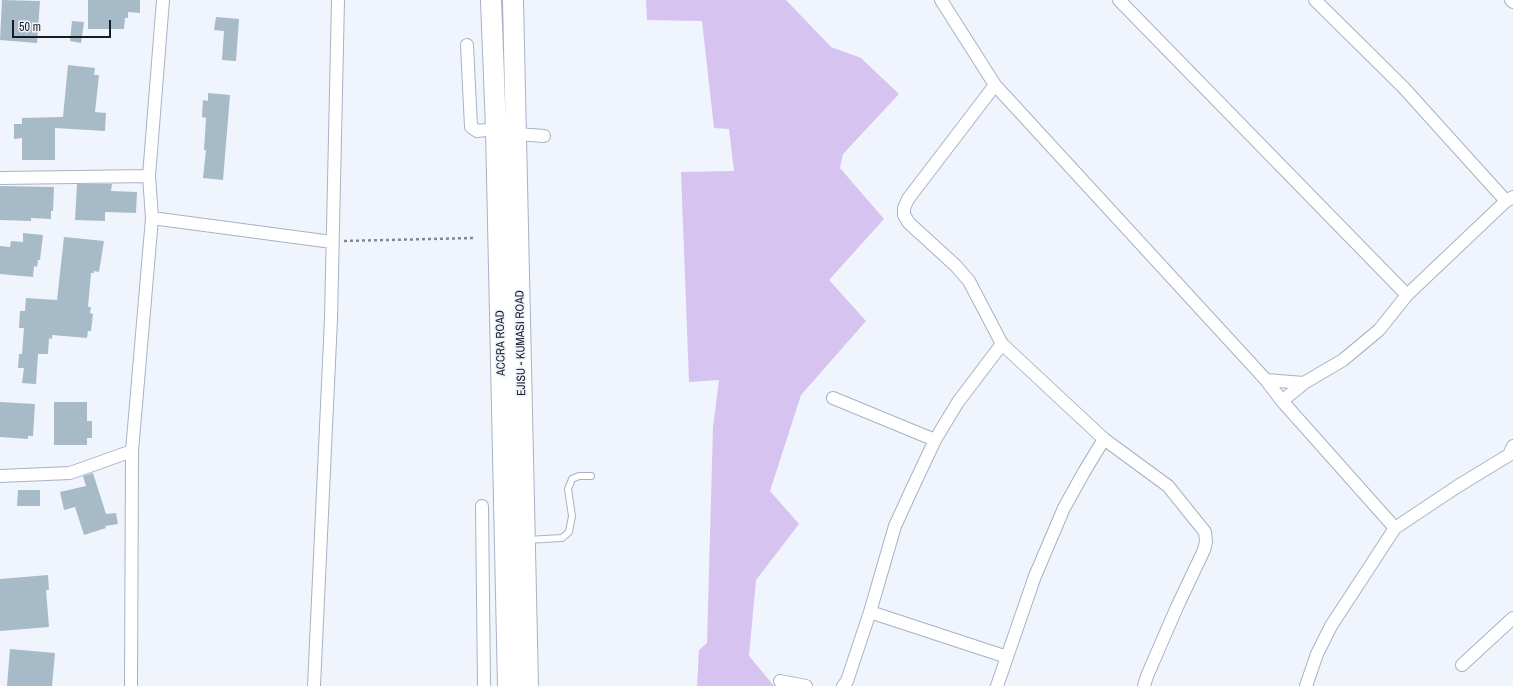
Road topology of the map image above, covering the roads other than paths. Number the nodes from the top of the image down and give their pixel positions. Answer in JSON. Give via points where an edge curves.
{"nodes":[{"id":1,"x":163,"y":0,"type":"edge"},
{"id":2,"x":338,"y":0,"type":"edge"},
{"id":3,"x":491,"y":0,"type":"edge"},
{"id":4,"x":513,"y":0,"type":"edge"},
{"id":5,"x":941,"y":0,"type":"edge"},
{"id":6,"x":1119,"y":0,"type":"edge"},
{"id":7,"x":1315,"y":0,"type":"edge"},
{"id":8,"x":467,"y":45,"type":"dead end"},
{"id":9,"x":995,"y":85,"type":"junction"},
{"id":10,"x":496,"y":129,"type":"junction"},
{"id":11,"x":517,"y":134,"type":"junction"},
{"id":12,"x":544,"y":136,"type":"dead end"},
{"id":13,"x":149,"y":176,"type":"junction"},
{"id":14,"x":0,"y":178,"type":"edge"},
{"id":15,"x":1510,"y":199,"type":"edge"},
{"id":16,"x":152,"y":218,"type":"junction"},
{"id":17,"x":332,"y":242,"type":"junction"},
{"id":18,"x":1407,"y":295,"type":"junction"},
{"id":19,"x":1002,"y":344,"type":"junction"},
{"id":20,"x":1266,"y":380,"type":"junction"},
{"id":21,"x":1304,"y":384,"type":"junction"},
{"id":22,"x":833,"y":398,"type":"dead end"},
{"id":23,"x":1282,"y":401,"type":"junction"},
{"id":24,"x":1104,"y":439,"type":"junction"},
{"id":25,"x":935,"y":440,"type":"junction"},
{"id":26,"x":132,"y":451,"type":"junction"},
{"id":27,"x":1512,"y":453,"type":"edge"},
{"id":28,"x":0,"y":476,"type":"edge"},
{"id":29,"x":591,"y":476,"type":"dead end"},
{"id":30,"x":482,"y":506,"type":"dead end"},
{"id":31,"x":1395,"y":528,"type":"junction"},
{"id":32,"x":525,"y":540,"type":"junction"},
{"id":33,"x":870,"y":612,"type":"junction"},
{"id":34,"x":1513,"y":618,"type":"edge"},
{"id":35,"x":1007,"y":656,"type":"junction"},
{"id":36,"x":1462,"y":665,"type":"dead end"},
{"id":37,"x":780,"y":681,"type":"dead end"},
{"id":38,"x":131,"y":686,"type":"edge"},
{"id":39,"x":314,"y":686,"type":"edge"},
{"id":40,"x":484,"y":686,"type":"edge"},
{"id":41,"x":508,"y":686,"type":"edge"},
{"id":42,"x":528,"y":686,"type":"edge"},
{"id":43,"x":806,"y":686,"type":"edge"},
{"id":44,"x":843,"y":686,"type":"edge"},
{"id":45,"x":998,"y":686,"type":"edge"},
{"id":46,"x":1144,"y":686,"type":"edge"},
{"id":47,"x":1306,"y":686,"type":"edge"}],
"edges":[{"from":1,"to":13,"type":"street"},
{"from":2,"to":17,"type":"street"},
{"from":3,"to":10,"type":"highway","name":"ACCRA ROAD"},
{"from":4,"to":11,"type":"highway","name":"EJISU - KUMASI ROAD"},
{"from":5,"to":9,"type":"street"},
{"from":6,"to":18,"type":"street"},
{"from":7,"to":15,"type":"street"},
{"from":8,"to":10,"type":"street","via":[[471,127],[477,130]]},
{"from":9,"to":19,"type":"street","via":[[908,199],[904,215],[909,223],[969,281]]},
{"from":9,"to":20,"type":"street"},
{"from":10,"to":41,"type":"highway","name":"ACCRA ROAD"},
{"from":11,"to":12,"type":"street"},
{"from":11,"to":32,"type":"highway","name":"EJISU - KUMASI ROAD"},
{"from":13,"to":14,"type":"street"},
{"from":13,"to":16,"type":"street"},
{"from":15,"to":18,"type":"street"},
{"from":16,"to":17,"type":"street"},
{"from":16,"to":26,"type":"street"},
{"from":17,"to":39,"type":"street","via":[[331,319]]},
{"from":18,"to":21,"type":"street","via":[[1379,330],[1344,360]]},
{"from":19,"to":24,"type":"street"},
{"from":19,"to":25,"type":"street","via":[[958,402]]},
{"from":20,"to":21,"type":"street"},
{"from":20,"to":23,"type":"street"},
{"from":21,"to":23,"type":"street"},
{"from":22,"to":25,"type":"street"},
{"from":23,"to":31,"type":"street"},
{"from":24,"to":35,"type":"street","via":[[1064,508],[1035,576]]},
{"from":24,"to":46,"type":"street","via":[[1168,486],[1206,532],[1204,550]]},
{"from":25,"to":33,"type":"street","via":[[895,526]]},
{"from":26,"to":28,"type":"street","via":[[70,473]]},
{"from":26,"to":38,"type":"street"},
{"from":27,"to":31,"type":"street"},
{"from":29,"to":32,"type":"lane","via":[[572,479],[568,489],[572,516],[569,532],[562,538]]},
{"from":30,"to":40,"type":"street"},
{"from":31,"to":47,"type":"street","via":[[1331,626],[1317,654]]},
{"from":32,"to":42,"type":"highway","name":"EJISU - KUMASI ROAD"},
{"from":33,"to":35,"type":"street"},
{"from":33,"to":44,"type":"street","via":[[847,681]]},
{"from":34,"to":36,"type":"street"},
{"from":35,"to":45,"type":"street"},
{"from":37,"to":43,"type":"street"}]}
